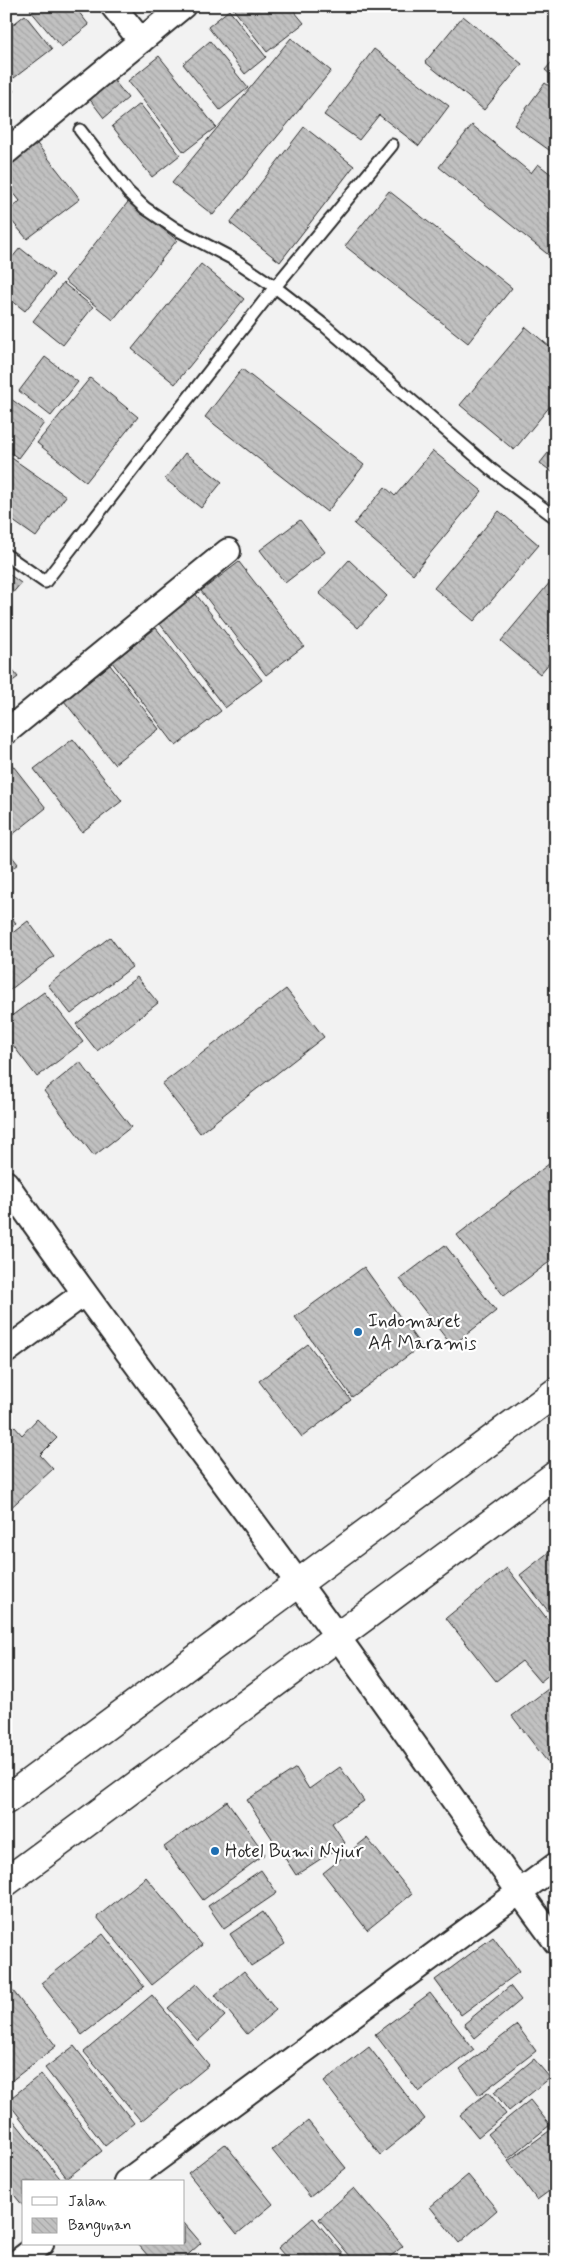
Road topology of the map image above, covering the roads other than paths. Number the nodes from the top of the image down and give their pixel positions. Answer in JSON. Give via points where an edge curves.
{"nodes":[{"id":1,"x":112,"y":6,"type":"edge"},
{"id":2,"x":183,"y":6,"type":"edge"},
{"id":3,"x":141,"y":41,"type":"junction"},
{"id":4,"x":80,"y":130,"type":"dead end"},
{"id":5,"x":392,"y":145,"type":"dead end"},
{"id":6,"x":6,"y":152,"type":"edge"},
{"id":7,"x":275,"y":287,"type":"junction"},
{"id":8,"x":556,"y":518,"type":"edge"},
{"id":9,"x":228,"y":551,"type":"dead end"},
{"id":10,"x":6,"y":555,"type":"edge"},
{"id":11,"x":6,"y":732,"type":"edge"},
{"id":12,"x":6,"y":1183,"type":"edge"},
{"id":13,"x":83,"y":1294,"type":"junction"},
{"id":14,"x":6,"y":1351,"type":"edge"},
{"id":15,"x":556,"y":1392,"type":"edge"},
{"id":16,"x":556,"y":1475,"type":"edge"},
{"id":17,"x":297,"y":1585,"type":"junction"},
{"id":18,"x":338,"y":1638,"type":"junction"},
{"id":19,"x":6,"y":1800,"type":"edge"},
{"id":20,"x":556,"y":1865,"type":"edge"},
{"id":21,"x":6,"y":1882,"type":"edge"},
{"id":22,"x":520,"y":1893,"type":"junction"},
{"id":23,"x":556,"y":1942,"type":"edge"},
{"id":24,"x":129,"y":2180,"type":"edge"},
{"id":25,"x":38,"y":2246,"type":"edge"},
{"id":26,"x":17,"y":2262,"type":"edge"}],
"edges":[{"from":1,"to":3,"type":"street"},
{"from":2,"to":3,"type":"street"},
{"from":3,"to":6,"type":"street"},
{"from":4,"to":7,"type":"lane","via":[[128,192],[145,208]]},
{"from":5,"to":7,"type":"lane"},
{"from":7,"to":8,"type":"lane","via":[[492,470]]},
{"from":7,"to":10,"type":"lane","via":[[45,582]]},
{"from":9,"to":11,"type":"street"},
{"from":12,"to":13,"type":"street"},
{"from":13,"to":14,"type":"street"},
{"from":13,"to":17,"type":"street"},
{"from":15,"to":17,"type":"street"},
{"from":16,"to":18,"type":"street"},
{"from":17,"to":18,"type":"street"},
{"from":17,"to":19,"type":"street"},
{"from":18,"to":21,"type":"street"},
{"from":18,"to":22,"type":"street"},
{"from":20,"to":22,"type":"street"},
{"from":22,"to":23,"type":"street"},
{"from":22,"to":24,"type":"street"},
{"from":25,"to":26,"type":"street"}]}
